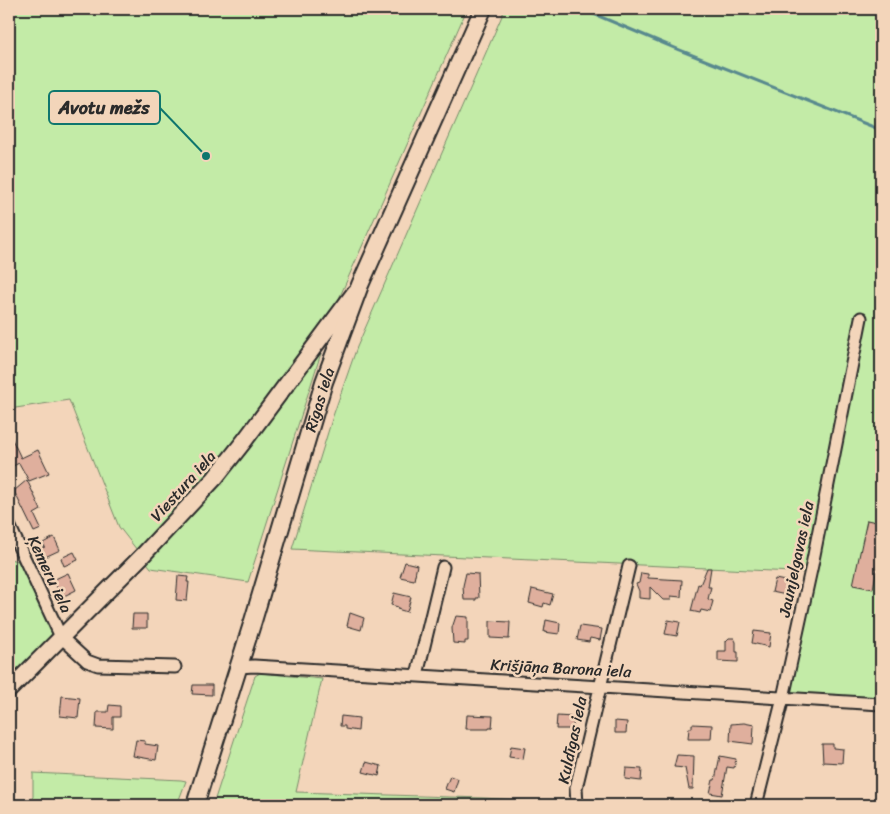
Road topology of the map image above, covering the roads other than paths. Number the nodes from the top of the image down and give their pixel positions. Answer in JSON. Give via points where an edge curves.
{"nodes":[{"id":1,"x":483,"y":9,"type":"edge"},
{"id":2,"x":360,"y":285,"type":"junction"},
{"id":3,"x":860,"y":318,"type":"dead end"},
{"id":4,"x":9,"y":525,"type":"edge"},
{"id":5,"x":9,"y":551,"type":"edge"},
{"id":6,"x":24,"y":554,"type":"junction"},
{"id":7,"x":629,"y":566,"type":"dead end"},
{"id":8,"x":443,"y":567,"type":"dead end"},
{"id":9,"x":61,"y":637,"type":"junction"},
{"id":10,"x":175,"y":667,"type":"dead end"},
{"id":11,"x":239,"y":667,"type":"junction"},
{"id":12,"x":417,"y":676,"type":"junction"},
{"id":13,"x":600,"y":686,"type":"junction"},
{"id":14,"x":9,"y":690,"type":"edge"},
{"id":15,"x":783,"y":698,"type":"junction"},
{"id":16,"x":881,"y":704,"type":"edge"},
{"id":17,"x":195,"y":805,"type":"edge"},
{"id":18,"x":577,"y":805,"type":"edge"},
{"id":19,"x":756,"y":805,"type":"edge"}],
"edges":[{"from":1,"to":2,"type":"main road","name":"Rīgas iela"},
{"from":2,"to":9,"type":"street","name":"Viestura iela","via":[[215,478]]},
{"from":2,"to":11,"type":"main road","name":"Rīgas iela","via":[[324,382]]},
{"from":3,"to":15,"type":"street","name":"Jaunjelgavas iela"},
{"from":4,"to":6,"type":"street","name":"Ķemeru iela"},
{"from":5,"to":6,"type":"street"},
{"from":6,"to":9,"type":"street","name":"Ķemeru iela"},
{"from":7,"to":13,"type":"street","name":"Kuldīgas iela"},
{"from":8,"to":12,"type":"street"},
{"from":9,"to":10,"type":"street","via":[[87,661],[98,665]]},
{"from":9,"to":14,"type":"street","name":"Viestura iela"},
{"from":11,"to":12,"type":"street","name":"Krišjāņa Barona iela"},
{"from":11,"to":17,"type":"main road","name":"Rīgas iela"},
{"from":12,"to":13,"type":"street","name":"Krišjāņa Barona iela"},
{"from":13,"to":15,"type":"street","name":"Krišjāņa Barona iela"},
{"from":13,"to":18,"type":"street","name":"Kuldīgas iela","via":[[576,788]]},
{"from":15,"to":16,"type":"street","name":"Krišjāņa Barona iela"},
{"from":15,"to":19,"type":"street","name":"Jaunjelgavas iela"}]}
